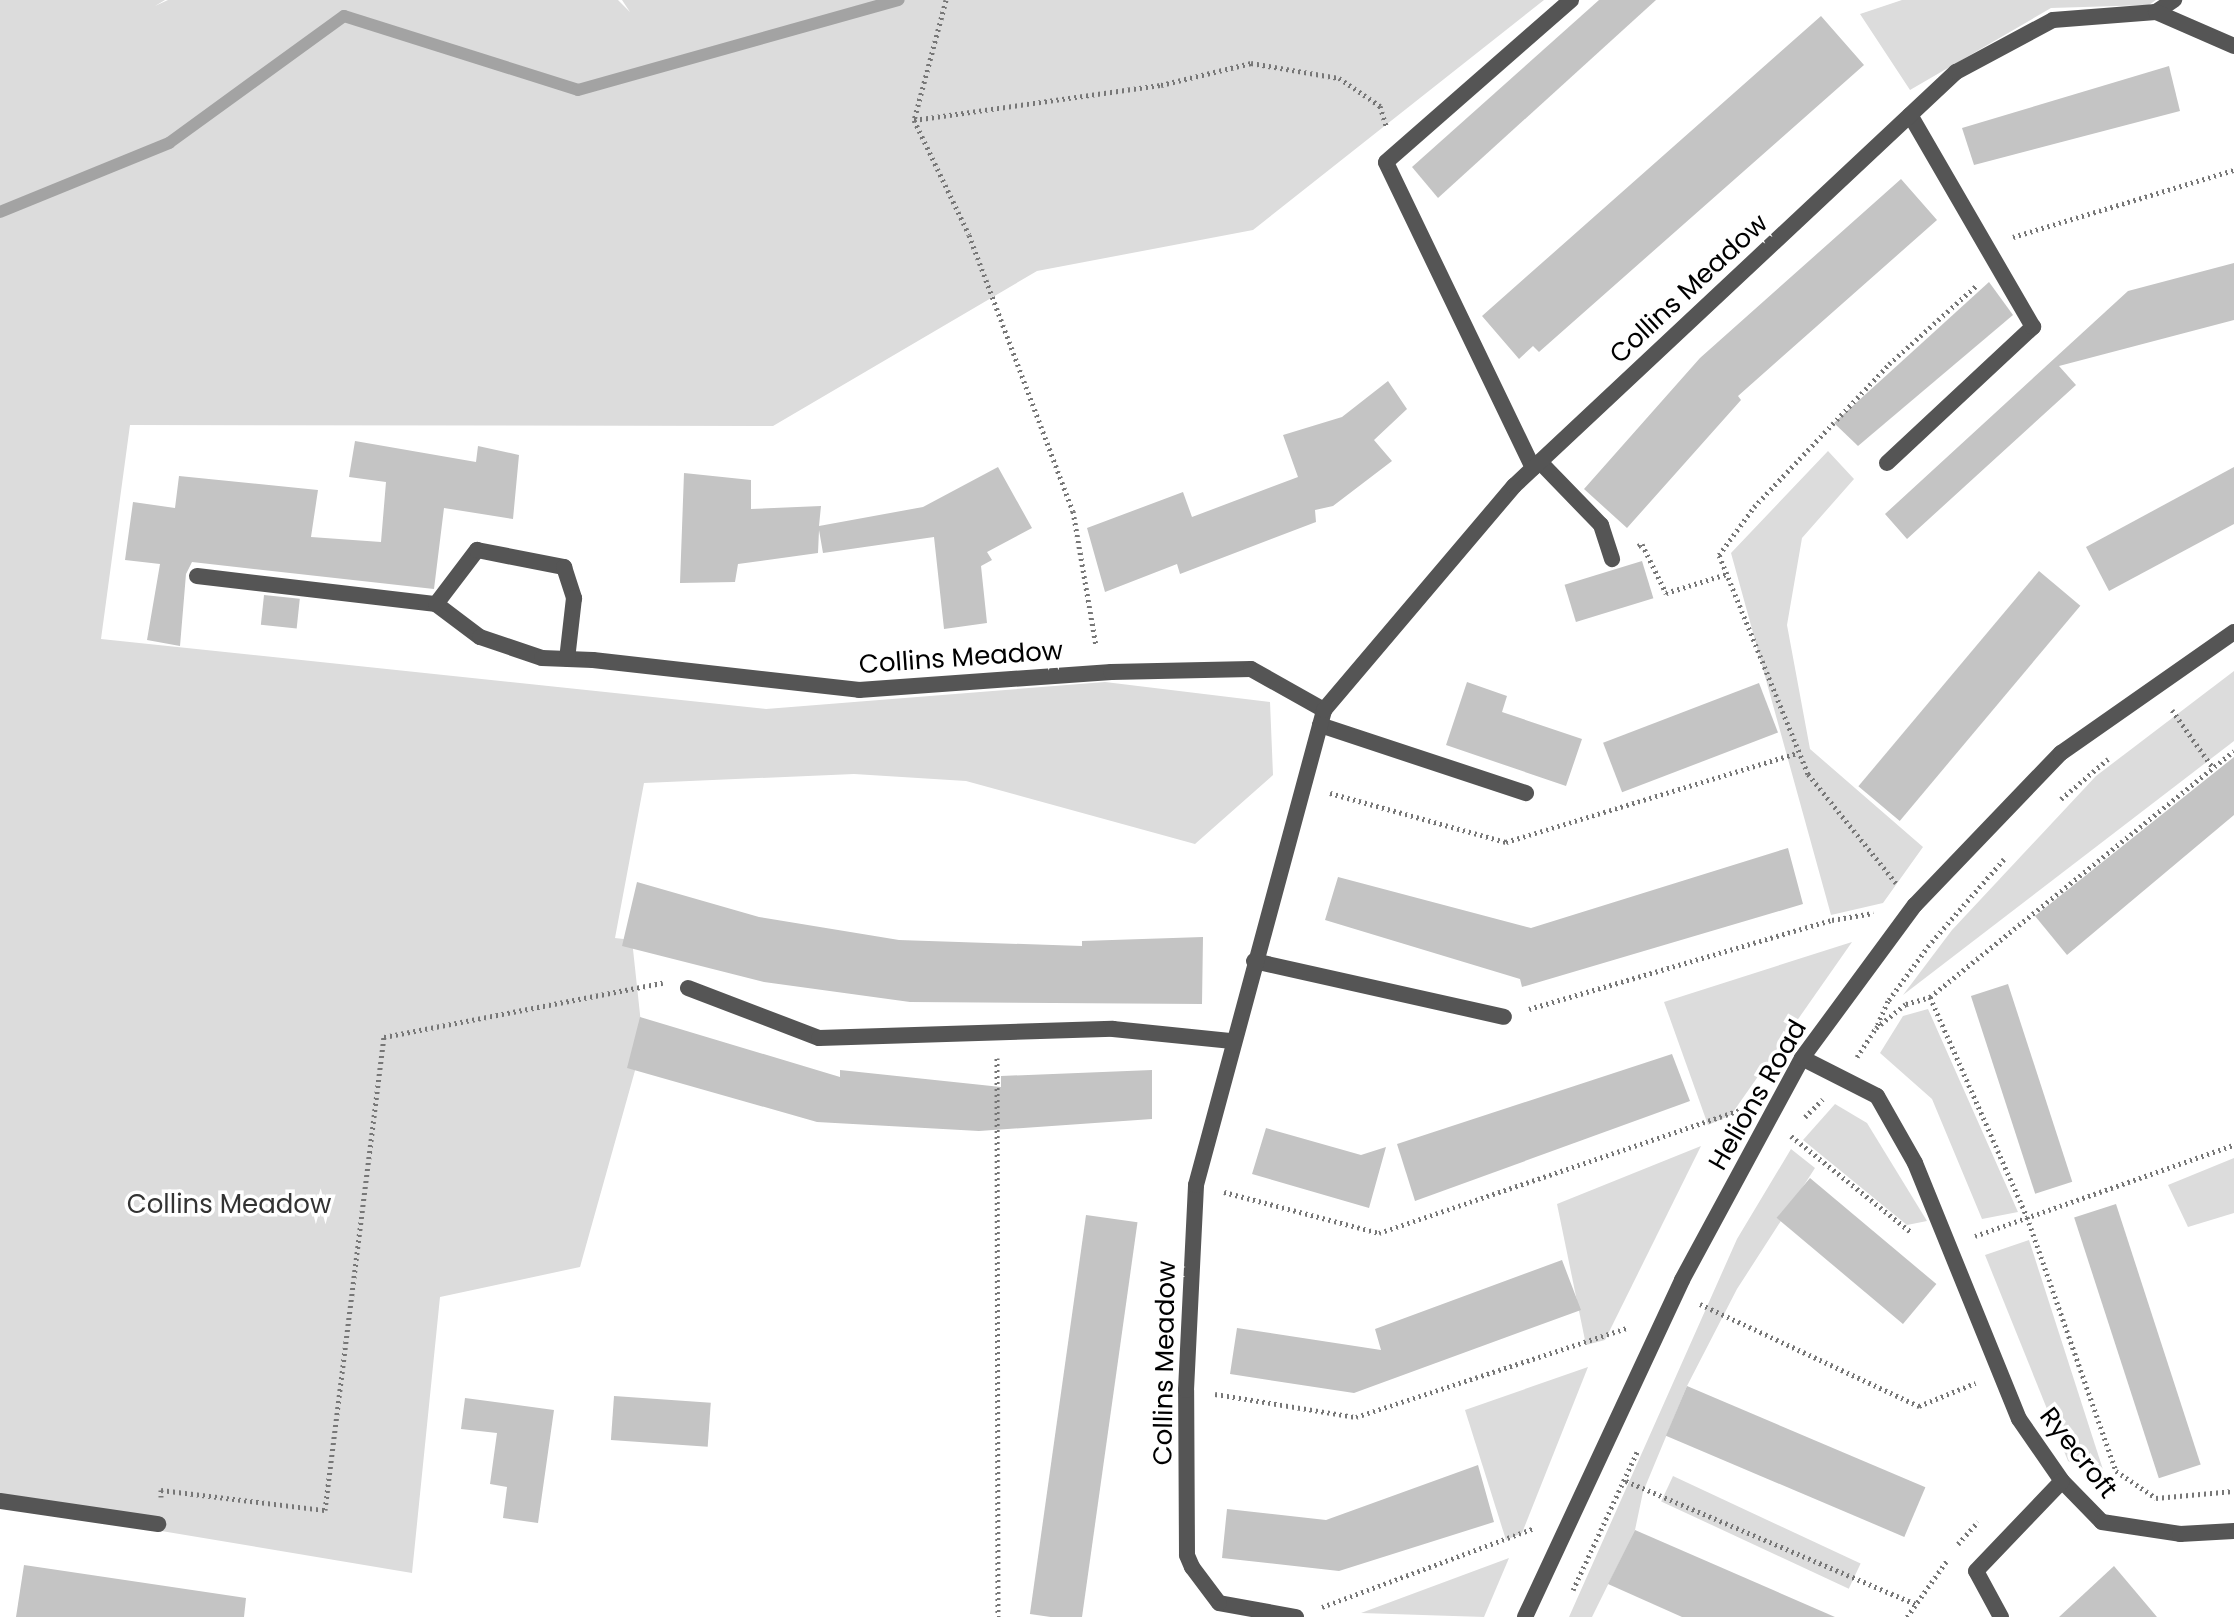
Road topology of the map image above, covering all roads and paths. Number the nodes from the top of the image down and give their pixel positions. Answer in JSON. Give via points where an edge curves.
{"nodes":[{"id":1,"x":946,"y":0,"type":"edge"},
{"id":2,"x":1571,"y":0,"type":"edge"},
{"id":3,"x":2174,"y":0,"type":"edge"},
{"id":4,"x":2156,"y":12,"type":"junction"},
{"id":5,"x":2234,"y":46,"type":"edge"},
{"id":6,"x":1910,"y":115,"type":"junction"},
{"id":7,"x":914,"y":120,"type":"junction"},
{"id":8,"x":1395,"y":155,"type":"junction"},
{"id":9,"x":2234,"y":170,"type":"edge"},
{"id":10,"x":1985,"y":245,"type":"junction"},
{"id":11,"x":1998,"y":267,"type":"junction"},
{"id":12,"x":1887,"y":463,"type":"dead end"},
{"id":13,"x":1537,"y":465,"type":"junction"},
{"id":14,"x":1612,"y":559,"type":"joint"},
{"id":15,"x":1727,"y":574,"type":"junction"},
{"id":16,"x":197,"y":576,"type":"dead end"},
{"id":17,"x":436,"y":604,"type":"junction"},
{"id":18,"x":2234,"y":632,"type":"edge"},
{"id":19,"x":567,"y":659,"type":"junction"},
{"id":20,"x":1101,"y":673,"type":"junction"},
{"id":21,"x":2180,"y":699,"type":"dead end"},
{"id":22,"x":2170,"y":707,"type":"junction"},
{"id":23,"x":1322,"y":717,"type":"junction"},
{"id":24,"x":2158,"y":717,"type":"dead end"},
{"id":25,"x":2234,"y":751,"type":"edge"},
{"id":26,"x":2111,"y":756,"type":"dead end"},
{"id":27,"x":2213,"y":768,"type":"junction"},
{"id":28,"x":1526,"y":793,"type":"dead end"},
{"id":29,"x":2053,"y":806,"type":"dead end"},
{"id":30,"x":2011,"y":851,"type":"dead end"},
{"id":31,"x":1914,"y":906,"type":"junction"},
{"id":32,"x":1254,"y":961,"type":"junction"},
{"id":33,"x":688,"y":988,"type":"joint"},
{"id":34,"x":1930,"y":997,"type":"junction"},
{"id":35,"x":1504,"y":1017,"type":"joint"},
{"id":36,"x":998,"y":1034,"type":"junction"},
{"id":37,"x":1232,"y":1041,"type":"junction"},
{"id":38,"x":1802,"y":1058,"type":"junction"},
{"id":39,"x":1843,"y":1078,"type":"junction"},
{"id":40,"x":1779,"y":1099,"type":"junction"},
{"id":41,"x":1789,"y":1135,"type":"junction"},
{"id":42,"x":2234,"y":1145,"type":"edge"},
{"id":43,"x":1781,"y":1149,"type":"dead end"},
{"id":44,"x":1196,"y":1185,"type":"junction"},
{"id":45,"x":2027,"y":1217,"type":"junction"},
{"id":46,"x":1999,"y":1227,"type":"dead end"},
{"id":47,"x":1948,"y":1245,"type":"junction"},
{"id":48,"x":1706,"y":1289,"type":"dead end"},
{"id":49,"x":1699,"y":1304,"type":"junction"},
{"id":50,"x":1667,"y":1315,"type":"junction"},
{"id":51,"x":1693,"y":1318,"type":"dead end"},
{"id":52,"x":2002,"y":1371,"type":"junction"},
{"id":53,"x":1186,"y":1390,"type":"junction"},
{"id":54,"x":1644,"y":1436,"type":"dead end"},
{"id":55,"x":1626,"y":1481,"type":"junction"},
{"id":56,"x":2062,"y":1481,"type":"junction"},
{"id":57,"x":2234,"y":1491,"type":"edge"},
{"id":58,"x":0,"y":1501,"type":"edge"},
{"id":59,"x":1571,"y":1514,"type":"junction"},
{"id":60,"x":158,"y":1524,"type":"joint"},
{"id":61,"x":2234,"y":1531,"type":"edge"},
{"id":62,"x":1567,"y":1603,"type":"dead end"},
{"id":63,"x":1916,"y":1604,"type":"dead end"},
{"id":64,"x":998,"y":1617,"type":"edge"},
{"id":65,"x":1295,"y":1617,"type":"edge"},
{"id":66,"x":1525,"y":1617,"type":"edge"},
{"id":67,"x":2001,"y":1617,"type":"edge"}],
"edges":[{"from":1,"to":7,"type":"path"},
{"from":2,"to":8,"type":"street"},
{"from":3,"to":4,"type":"street","name":"Collins Meadow"},
{"from":4,"to":5,"type":"street","name":"Collins Meadow"},
{"from":4,"to":6,"type":"street","name":"Collins Meadow","via":[[2053,20],[1956,72]]},
{"from":6,"to":10,"type":"street"},
{"from":6,"to":13,"type":"street","name":"Collins Meadow"},
{"from":7,"to":8,"type":"path","via":[[1161,85],[1251,63],[1339,78],[1366,94],[1380,106]]},
{"from":7,"to":20,"type":"path","via":[[969,235],[1073,511]]},
{"from":8,"to":13,"type":"street","via":[[1386,162]]},
{"from":9,"to":10,"type":"path"},
{"from":10,"to":11,"type":"street"},
{"from":11,"to":12,"type":"street","via":[[2033,327]]},
{"from":11,"to":15,"type":"path","via":[[1889,364],[1754,507],[1719,555]]},
{"from":13,"to":14,"type":"street","via":[[1601,525]]},
{"from":13,"to":23,"type":"street","name":"Collins Meadow"},
{"from":14,"to":15,"type":"path","via":[[1642,544],[1666,593]]},
{"from":15,"to":31,"type":"path","via":[[1808,774]]},
{"from":16,"to":17,"type":"street"},
{"from":17,"to":19,"type":"street","name":"Collins Meadow","via":[[480,637],[542,658]]},
{"from":17,"to":19,"type":"street","via":[[477,550],[564,567],[574,598]]},
{"from":18,"to":31,"type":"street","name":"Helions Road","via":[[2061,753]]},
{"from":19,"to":20,"type":"street","name":"Collins Meadow","via":[[859,690]]},
{"from":20,"to":23,"type":"street","name":"Collins Meadow","via":[[1251,669]]},
{"from":21,"to":22,"type":"path"},
{"from":22,"to":24,"type":"path"},
{"from":22,"to":27,"type":"path"},
{"from":23,"to":28,"type":"street","name":"Collins Meadow"},
{"from":23,"to":32,"type":"street","name":"Collins Meadow"},
{"from":25,"to":27,"type":"path"},
{"from":26,"to":29,"type":"path"},
{"from":27,"to":34,"type":"path"},
{"from":30,"to":34,"type":"path","via":[[1929,945],[1888,1001],[1876,1028],[1906,1004]]},
{"from":31,"to":35,"type":"path","via":[[1832,920]]},
{"from":31,"to":38,"type":"street","name":"Helions Road"},
{"from":32,"to":35,"type":"street"},
{"from":32,"to":37,"type":"street","name":"Collins Meadow"},
{"from":33,"to":36,"type":"street","via":[[819,1038]]},
{"from":33,"to":60,"type":"path","via":[[654,981],[384,1037],[325,1510],[161,1490]]},
{"from":34,"to":45,"type":"path"},
{"from":36,"to":37,"type":"street","via":[[1113,1029]]},
{"from":36,"to":64,"type":"path"},
{"from":37,"to":44,"type":"street","name":"Collins Meadow"},
{"from":38,"to":39,"type":"street","name":"Ryecroft"},
{"from":38,"to":40,"type":"street","name":"Helions Road"},
{"from":39,"to":41,"type":"path"},
{"from":39,"to":47,"type":"street","name":"Ryecroft","via":[[1877,1096],[1915,1163]]},
{"from":40,"to":44,"type":"path","via":[[1379,1233]]},
{"from":40,"to":50,"type":"street","name":"Helions Road"},
{"from":41,"to":43,"type":"path"},
{"from":41,"to":47,"type":"path","via":[[1928,1246]]},
{"from":42,"to":45,"type":"path"},
{"from":44,"to":53,"type":"street","name":"Collins Meadow"},
{"from":45,"to":46,"type":"path"},
{"from":45,"to":57,"type":"path","via":[[2116,1471],[2156,1498]]},
{"from":47,"to":52,"type":"street","name":"Ryecroft"},
{"from":48,"to":49,"type":"path"},
{"from":49,"to":51,"type":"path"},
{"from":49,"to":52,"type":"path","via":[[1919,1406]]},
{"from":50,"to":53,"type":"path","via":[[1356,1417]]},
{"from":50,"to":59,"type":"street","name":"Helions Road"},
{"from":52,"to":56,"type":"street","name":"Ryecroft","via":[[2019,1419]]},
{"from":53,"to":65,"type":"street","name":"Collins Meadow","via":[[1187,1555],[1192,1567],[1219,1603]]},
{"from":54,"to":55,"type":"path"},
{"from":55,"to":62,"type":"path"},
{"from":55,"to":63,"type":"path"},
{"from":56,"to":61,"type":"street","name":"Ryecroft","via":[[2102,1522],[2180,1534]]},
{"from":56,"to":67,"type":"street","via":[[1976,1571]]},
{"from":58,"to":60,"type":"street"},
{"from":59,"to":65,"type":"path"},
{"from":59,"to":66,"type":"street","name":"Helions Road"}]}
